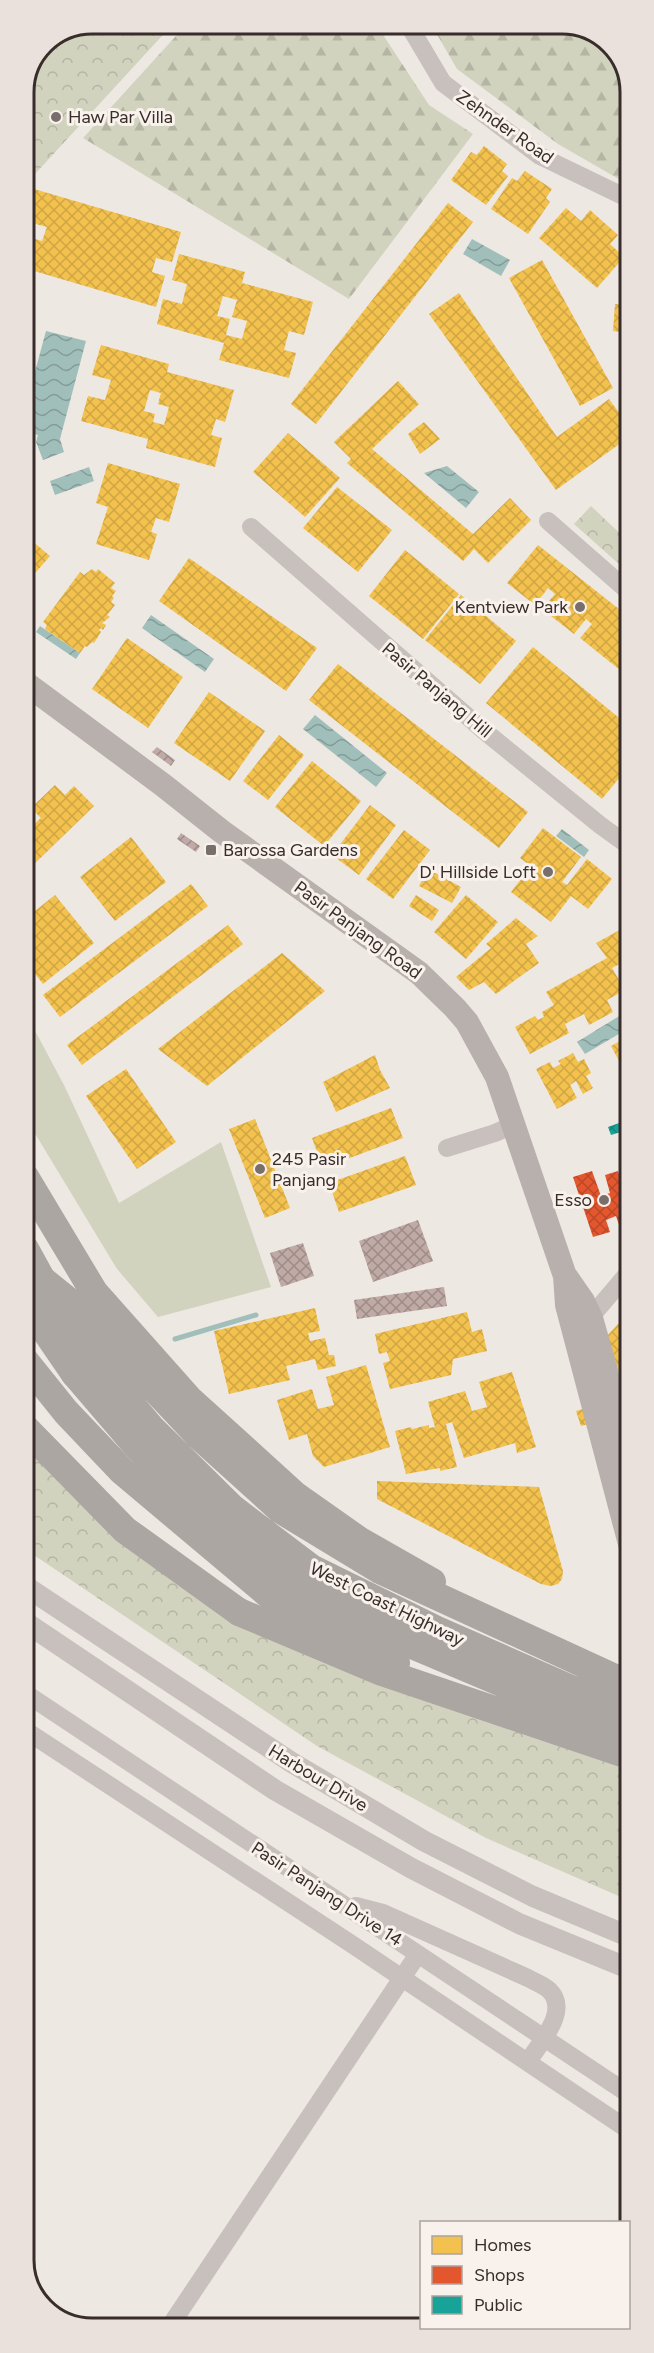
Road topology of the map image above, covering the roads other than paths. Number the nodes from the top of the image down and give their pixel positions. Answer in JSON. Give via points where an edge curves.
{"nodes":[{"id":1,"x":414,"y":35,"type":"edge"},
{"id":2,"x":620,"y":195,"type":"edge"},
{"id":3,"x":548,"y":521,"type":"dead end"},
{"id":4,"x":251,"y":527,"type":"dead end"},
{"id":5,"x":620,"y":584,"type":"edge"},
{"id":6,"x":34,"y":689,"type":"edge"},
{"id":7,"x":620,"y":839,"type":"edge"},
{"id":8,"x":515,"y":1124,"type":"junction"},
{"id":9,"x":447,"y":1148,"type":"dead end"},
{"id":10,"x":34,"y":1192,"type":"edge"},
{"id":11,"x":34,"y":1265,"type":"edge"},
{"id":12,"x":34,"y":1273,"type":"edge"},
{"id":13,"x":620,"y":1283,"type":"edge"},
{"id":14,"x":34,"y":1314,"type":"edge"},
{"id":15,"x":583,"y":1326,"type":"junction"},
{"id":16,"x":34,"y":1372,"type":"edge"},
{"id":17,"x":620,"y":1425,"type":"edge"},
{"id":18,"x":34,"y":1437,"type":"edge"},
{"id":19,"x":620,"y":1498,"type":"edge"},
{"id":20,"x":34,"y":1592,"type":"edge"},
{"id":21,"x":34,"y":1628,"type":"edge"},
{"id":22,"x":620,"y":1671,"type":"edge"},
{"id":23,"x":620,"y":1680,"type":"edge"},
{"id":24,"x":34,"y":1699,"type":"edge"},
{"id":25,"x":620,"y":1706,"type":"edge"},
{"id":26,"x":34,"y":1736,"type":"edge"},
{"id":27,"x":620,"y":1741,"type":"edge"},
{"id":28,"x":620,"y":1742,"type":"edge"},
{"id":29,"x":620,"y":1742,"type":"edge"},
{"id":30,"x":337,"y":1901,"type":"junction"},
{"id":31,"x":620,"y":1933,"type":"edge"},
{"id":32,"x":418,"y":1954,"type":"junction"},
{"id":33,"x":620,"y":1965,"type":"edge"},
{"id":34,"x":402,"y":1977,"type":"junction"},
{"id":35,"x":543,"y":2037,"type":"junction"},
{"id":36,"x":528,"y":2062,"type":"junction"},
{"id":37,"x":620,"y":2088,"type":"edge"},
{"id":38,"x":620,"y":2124,"type":"edge"},
{"id":39,"x":175,"y":2318,"type":"edge"}],
"edges":[{"from":1,"to":2,"type":"street","name":"Zehnder Road","via":[[443,83],[540,156]]},
{"from":3,"to":5,"type":"street"},
{"from":4,"to":7,"type":"street","name":"Pasir Panjang Hill","via":[[483,730]]},
{"from":6,"to":8,"type":"main road","name":"Pasir Panjang Road","via":[[220,831],[419,973],[467,1022],[497,1077]]},
{"from":8,"to":9,"type":"street"},
{"from":8,"to":15,"type":"main road","name":"Pasir Panjang Road","via":[[565,1276],[583,1301]]},
{"from":10,"to":22,"type":"highway","via":[[94,1292],[189,1399],[296,1496],[360,1541],[429,1580]]},
{"from":11,"to":25,"type":"highway","name":"West Coast Highway","bridge":true,"via":[[95,1362],[153,1430],[232,1508],[311,1568],[437,1630]]},
{"from":12,"to":23,"type":"highway","bridge":true,"via":[[82,1312],[197,1434],[280,1510],[380,1570]]},
{"from":13,"to":15,"type":"street"},
{"from":14,"to":27,"type":"highway","name":"West Coast Highway","bridge":true,"via":[[75,1374],[213,1527],[297,1585],[410,1644]]},
{"from":15,"to":17,"type":"main road","name":"Pasir Panjang Road"},
{"from":15,"to":19,"type":"main road","name":"Pasir Panjang Road"},
{"from":16,"to":28,"type":"highway","via":[[122,1471],[280,1604],[374,1655]]},
{"from":18,"to":29,"type":"highway","bridge":true,"via":[[125,1530],[239,1612],[382,1672]]},
{"from":20,"to":31,"type":"street","name":"Harbour Drive","via":[[291,1762],[424,1840],[531,1896]]},
{"from":21,"to":33,"type":"street","name":"Harbour Drive","via":[[275,1790],[520,1924]]},
{"from":24,"to":30,"type":"street","name":"Pasir Panjang Drive 14"},
{"from":26,"to":34,"type":"street","name":"Pasir Panjang Drive 14"},
{"from":30,"to":32,"type":"street","name":"Pasir Panjang Drive 14"},
{"from":30,"to":35,"type":"street","via":[[383,1913],[549,1990],[557,2003],[556,2018]]},
{"from":32,"to":34,"type":"street"},
{"from":32,"to":35,"type":"street","name":"Pasir Panjang Drive 14"},
{"from":34,"to":36,"type":"street","name":"Pasir Panjang Drive 14"},
{"from":34,"to":39,"type":"street"},
{"from":35,"to":36,"type":"street"},
{"from":35,"to":37,"type":"street","name":"Pasir Panjang Drive 14"},
{"from":36,"to":38,"type":"street","name":"Pasir Panjang Drive 14"}]}
